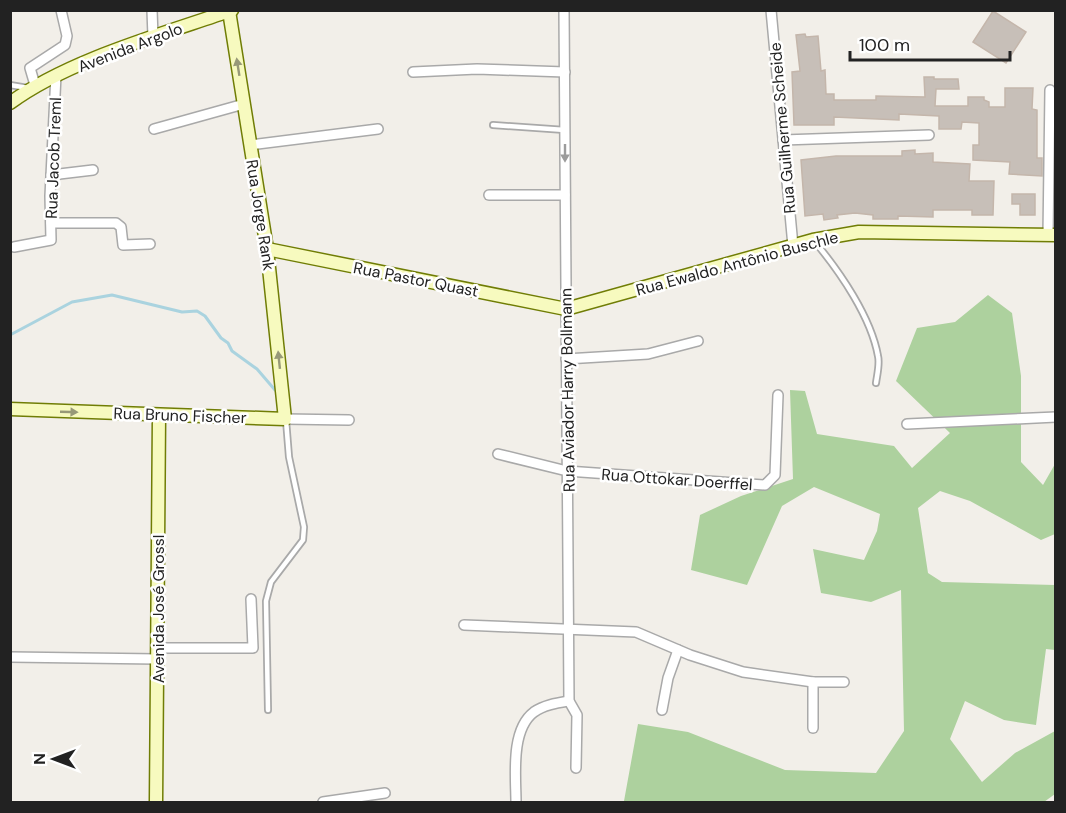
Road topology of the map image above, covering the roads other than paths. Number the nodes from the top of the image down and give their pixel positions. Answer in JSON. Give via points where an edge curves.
{"nodes":[{"id":1,"x":61,"y":10,"type":"edge"},
{"id":2,"x":152,"y":10,"type":"edge"},
{"id":3,"x":564,"y":10,"type":"edge"},
{"id":4,"x":771,"y":10,"type":"edge"},
{"id":5,"x":230,"y":11,"type":"edge"},
{"id":6,"x":202,"y":15,"type":"edge"},
{"id":7,"x":153,"y":37,"type":"junction"},
{"id":8,"x":413,"y":72,"type":"dead end"},
{"id":9,"x":565,"y":72,"type":"junction"},
{"id":10,"x":56,"y":75,"type":"junction"},
{"id":11,"x":10,"y":85,"type":"edge"},
{"id":12,"x":33,"y":87,"type":"junction"},
{"id":13,"x":1050,"y":90,"type":"dead end"},
{"id":14,"x":10,"y":103,"type":"edge"},
{"id":15,"x":244,"y":104,"type":"junction"},
{"id":16,"x":493,"y":125,"type":"dead end"},
{"id":17,"x":154,"y":129,"type":"dead end"},
{"id":18,"x":378,"y":129,"type":"dead end"},
{"id":19,"x":565,"y":130,"type":"junction"},
{"id":20,"x":929,"y":135,"type":"dead end"},
{"id":21,"x":783,"y":140,"type":"junction"},
{"id":22,"x":250,"y":145,"type":"junction"},
{"id":23,"x":93,"y":170,"type":"dead end"},
{"id":24,"x":51,"y":175,"type":"junction"},
{"id":25,"x":489,"y":195,"type":"dead end"},
{"id":26,"x":565,"y":195,"type":"junction"},
{"id":27,"x":51,"y":223,"type":"junction"},
{"id":28,"x":1052,"y":235,"type":"edge"},
{"id":29,"x":813,"y":240,"type":"junction"},
{"id":30,"x":150,"y":244,"type":"dead end"},
{"id":31,"x":793,"y":246,"type":"junction"},
{"id":32,"x":14,"y":247,"type":"dead end"},
{"id":33,"x":267,"y":249,"type":"junction"},
{"id":34,"x":566,"y":309,"type":"junction"},
{"id":35,"x":698,"y":341,"type":"dead end"},
{"id":36,"x":566,"y":359,"type":"junction"},
{"id":37,"x":876,"y":383,"type":"dead end"},
{"id":38,"x":778,"y":395,"type":"dead end"},
{"id":39,"x":10,"y":409,"type":"edge"},
{"id":40,"x":159,"y":415,"type":"junction"},
{"id":41,"x":1056,"y":417,"type":"edge"},
{"id":42,"x":285,"y":419,"type":"junction"},
{"id":43,"x":349,"y":420,"type":"dead end"},
{"id":44,"x":907,"y":424,"type":"dead end"},
{"id":45,"x":498,"y":454,"type":"dead end"},
{"id":46,"x":567,"y":471,"type":"junction"},
{"id":47,"x":251,"y":599,"type":"dead end"},
{"id":48,"x":464,"y":625,"type":"dead end"},
{"id":49,"x":570,"y":629,"type":"junction"},
{"id":50,"x":267,"y":647,"type":"junction"},
{"id":51,"x":253,"y":648,"type":"junction"},
{"id":52,"x":678,"y":650,"type":"junction"},
{"id":53,"x":157,"y":654,"type":"junction"},
{"id":54,"x":10,"y":657,"type":"edge"},
{"id":55,"x":813,"y":682,"type":"junction"},
{"id":56,"x":844,"y":682,"type":"dead end"},
{"id":57,"x":570,"y":701,"type":"junction"},
{"id":58,"x":268,"y":710,"type":"dead end"},
{"id":59,"x":662,"y":710,"type":"dead end"},
{"id":60,"x":813,"y":728,"type":"dead end"},
{"id":61,"x":576,"y":768,"type":"dead end"},
{"id":62,"x":386,"y":793,"type":"dead end"},
{"id":63,"x":356,"y":800,"type":"edge"},
{"id":64,"x":156,"y":802,"type":"edge"},
{"id":65,"x":323,"y":802,"type":"edge"},
{"id":66,"x":516,"y":802,"type":"edge"}],
"edges":[{"from":1,"to":12,"type":"street","via":[[68,36],[65,45],[30,68]]},
{"from":2,"to":7,"type":"street"},
{"from":3,"to":9,"type":"street","name":"Rua Aviador Harry Bollmann"},
{"from":4,"to":21,"type":"street","name":"Rua Guilherme Scheide"},
{"from":5,"to":6,"type":"street","name":"Avenida Argolo"},
{"from":15,"to":5,"type":"street","name":"Rua Jorge Rank","one_way":true},
{"from":6,"to":7,"type":"street","name":"Avenida Argolo"},
{"from":7,"to":10,"type":"street","name":"Avenida Argolo"},
{"from":8,"to":9,"type":"street"},
{"from":9,"to":19,"type":"street","name":"Rua Aviador Harry Bollmann"},
{"from":10,"to":12,"type":"street","name":"Avenida Argolo"},
{"from":10,"to":24,"type":"street","name":"Rua Jacob Treml"},
{"from":11,"to":12,"type":"lane"},
{"from":12,"to":14,"type":"street","name":"Avenida Argolo"},
{"from":13,"to":28,"type":"street"},
{"from":15,"to":17,"type":"street"},
{"from":15,"to":22,"type":"street","name":"Rua Jorge Rank"},
{"from":16,"to":19,"type":"lane"},
{"from":18,"to":22,"type":"street"},
{"from":19,"to":26,"type":"street","name":"Rua Aviador Harry Bollmann","one_way":true},
{"from":20,"to":21,"type":"street"},
{"from":21,"to":31,"type":"street","name":"Rua Guilherme Scheide"},
{"from":22,"to":33,"type":"street","name":"Rua Jorge Rank"},
{"from":23,"to":24,"type":"street"},
{"from":24,"to":27,"type":"street","name":"Rua Jacob Treml"},
{"from":25,"to":26,"type":"street"},
{"from":26,"to":34,"type":"street","name":"Rua Aviador Harry Bollmann"},
{"from":27,"to":30,"type":"street","via":[[116,223],[122,230],[123,245]]},
{"from":27,"to":32,"type":"street","name":"Rua Jacob Treml","via":[[51,240]]},
{"from":28,"to":29,"type":"street","name":"Rua Ewaldo Antônio Buschle","via":[[878,231]]},
{"from":29,"to":31,"type":"street","name":"Rua Ewaldo Antônio Buschle"},
{"from":29,"to":37,"type":"lane","via":[[854,297],[874,341],[879,358]]},
{"from":31,"to":34,"type":"street","name":"Rua Ewaldo Antônio Buschle"},
{"from":33,"to":34,"type":"street","name":"Rua Pastor Quast"},
{"from":42,"to":33,"type":"street","name":"Rua Jorge Rank","one_way":true},
{"from":34,"to":36,"type":"street","name":"Rua Aviador Harry Bollmann"},
{"from":35,"to":36,"type":"street","via":[[648,354]]},
{"from":36,"to":46,"type":"street","name":"Rua Aviador Harry Bollmann"},
{"from":38,"to":46,"type":"street","name":"Rua Ottokar Doerffel","via":[[775,475],[765,485]]},
{"from":39,"to":40,"type":"street","name":"Rua Bruno Fischer","one_way":true},
{"from":40,"to":42,"type":"street","name":"Rua Bruno Fischer"},
{"from":40,"to":53,"type":"street","name":"Avenida José Grossl"},
{"from":41,"to":44,"type":"street"},
{"from":42,"to":43,"type":"street","name":"Rua Bruno Fischer"},
{"from":42,"to":50,"type":"lane","via":[[303,540],[271,582],[266,601]]},
{"from":45,"to":46,"type":"street","name":"Rua Ottokar Doerffel"},
{"from":46,"to":49,"type":"street","name":"Rua Aviador Harry Bollmann"},
{"from":47,"to":51,"type":"street"},
{"from":48,"to":49,"type":"street"},
{"from":49,"to":52,"type":"street","via":[[636,632]]},
{"from":49,"to":57,"type":"street","name":"Rua Aviador Harry Bollmann"},
{"from":50,"to":51,"type":"lane"},
{"from":50,"to":58,"type":"lane"},
{"from":51,"to":53,"type":"street"},
{"from":52,"to":55,"type":"street","via":[[743,672]]},
{"from":52,"to":59,"type":"street"},
{"from":53,"to":54,"type":"street"},
{"from":53,"to":64,"type":"street","name":"Avenida José Grossl"},
{"from":55,"to":56,"type":"street"},
{"from":55,"to":60,"type":"street"},
{"from":57,"to":61,"type":"street","name":"Rua Aviador Harry Bollmann","via":[[577,714]]},
{"from":57,"to":66,"type":"street","via":[[543,707],[525,724],[518,750]]},
{"from":62,"to":63,"type":"street"},
{"from":63,"to":65,"type":"street"}]}
